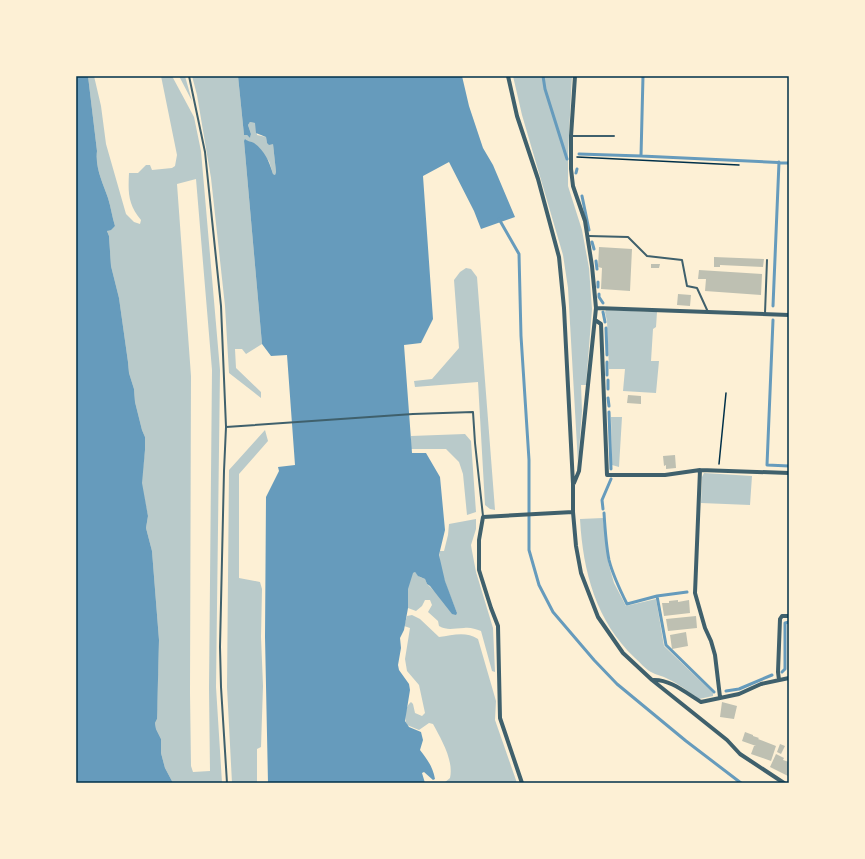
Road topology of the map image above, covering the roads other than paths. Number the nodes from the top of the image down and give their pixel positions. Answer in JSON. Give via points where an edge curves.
{"nodes":[{"id":1,"x":189,"y":76,"type":"edge"},
{"id":2,"x":508,"y":76,"type":"edge"},
{"id":3,"x":575,"y":76,"type":"edge"},
{"id":4,"x":571,"y":136,"type":"junction"},
{"id":5,"x":614,"y":136,"type":"dead end"},
{"id":6,"x":587,"y":236,"type":"junction"},
{"id":7,"x":767,"y":260,"type":"dead end"},
{"id":8,"x":596,"y":308,"type":"junction"},
{"id":9,"x":708,"y":312,"type":"junction"},
{"id":10,"x":765,"y":314,"type":"junction"},
{"id":11,"x":789,"y":315,"type":"edge"},
{"id":12,"x":595,"y":320,"type":"junction"},
{"id":13,"x":226,"y":427,"type":"junction"},
{"id":14,"x":700,"y":470,"type":"junction"},
{"id":15,"x":789,"y":473,"type":"edge"},
{"id":16,"x":573,"y":484,"type":"junction"},
{"id":17,"x":573,"y":512,"type":"junction"},
{"id":18,"x":483,"y":517,"type":"junction"},
{"id":19,"x":789,"y":616,"type":"edge"},
{"id":20,"x":789,"y":678,"type":"edge"},
{"id":21,"x":652,"y":680,"type":"junction"},
{"id":22,"x":779,"y":680,"type":"junction"},
{"id":23,"x":720,"y":698,"type":"junction"},
{"id":24,"x":227,"y":783,"type":"edge"},
{"id":25,"x":522,"y":783,"type":"edge"},
{"id":26,"x":784,"y":783,"type":"edge"}],
"edges":[{"from":1,"to":13,"type":"lane","via":[[205,152],[221,306]]},
{"from":2,"to":16,"type":"street","via":[[517,116],[538,179],[559,257]]},
{"from":3,"to":4,"type":"street"},
{"from":4,"to":5,"type":"lane"},
{"from":4,"to":6,"type":"street","via":[[573,186],[585,221]]},
{"from":6,"to":8,"type":"street"},
{"from":6,"to":9,"type":"lane","via":[[628,238],[647,256],[682,260],[687,286],[697,288]]},
{"from":7,"to":10,"type":"lane"},
{"from":8,"to":9,"type":"street"},
{"from":8,"to":12,"type":"street"},
{"from":9,"to":10,"type":"street"},
{"from":10,"to":11,"type":"street"},
{"from":12,"to":14,"type":"street","via":[[601,324],[607,475],[665,475]]},
{"from":12,"to":16,"type":"street","via":[[579,471]]},
{"from":13,"to":18,"type":"lane","via":[[474,412]]},
{"from":13,"to":24,"type":"lane","via":[[220,647]]},
{"from":14,"to":15,"type":"street"},
{"from":14,"to":23,"type":"street","via":[[695,593],[715,655]]},
{"from":16,"to":17,"type":"street"},
{"from":17,"to":18,"type":"street"},
{"from":17,"to":21,"type":"street","via":[[581,573],[598,617],[623,653]]},
{"from":18,"to":25,"type":"street","via":[[479,540],[479,570],[498,626],[500,718]]},
{"from":19,"to":22,"type":"street","via":[[782,616],[780,619]]},
{"from":20,"to":22,"type":"street"},
{"from":21,"to":23,"type":"street","via":[[671,684],[701,702]]},
{"from":21,"to":26,"type":"street","via":[[727,740],[740,754]]},
{"from":22,"to":23,"type":"street"}]}
